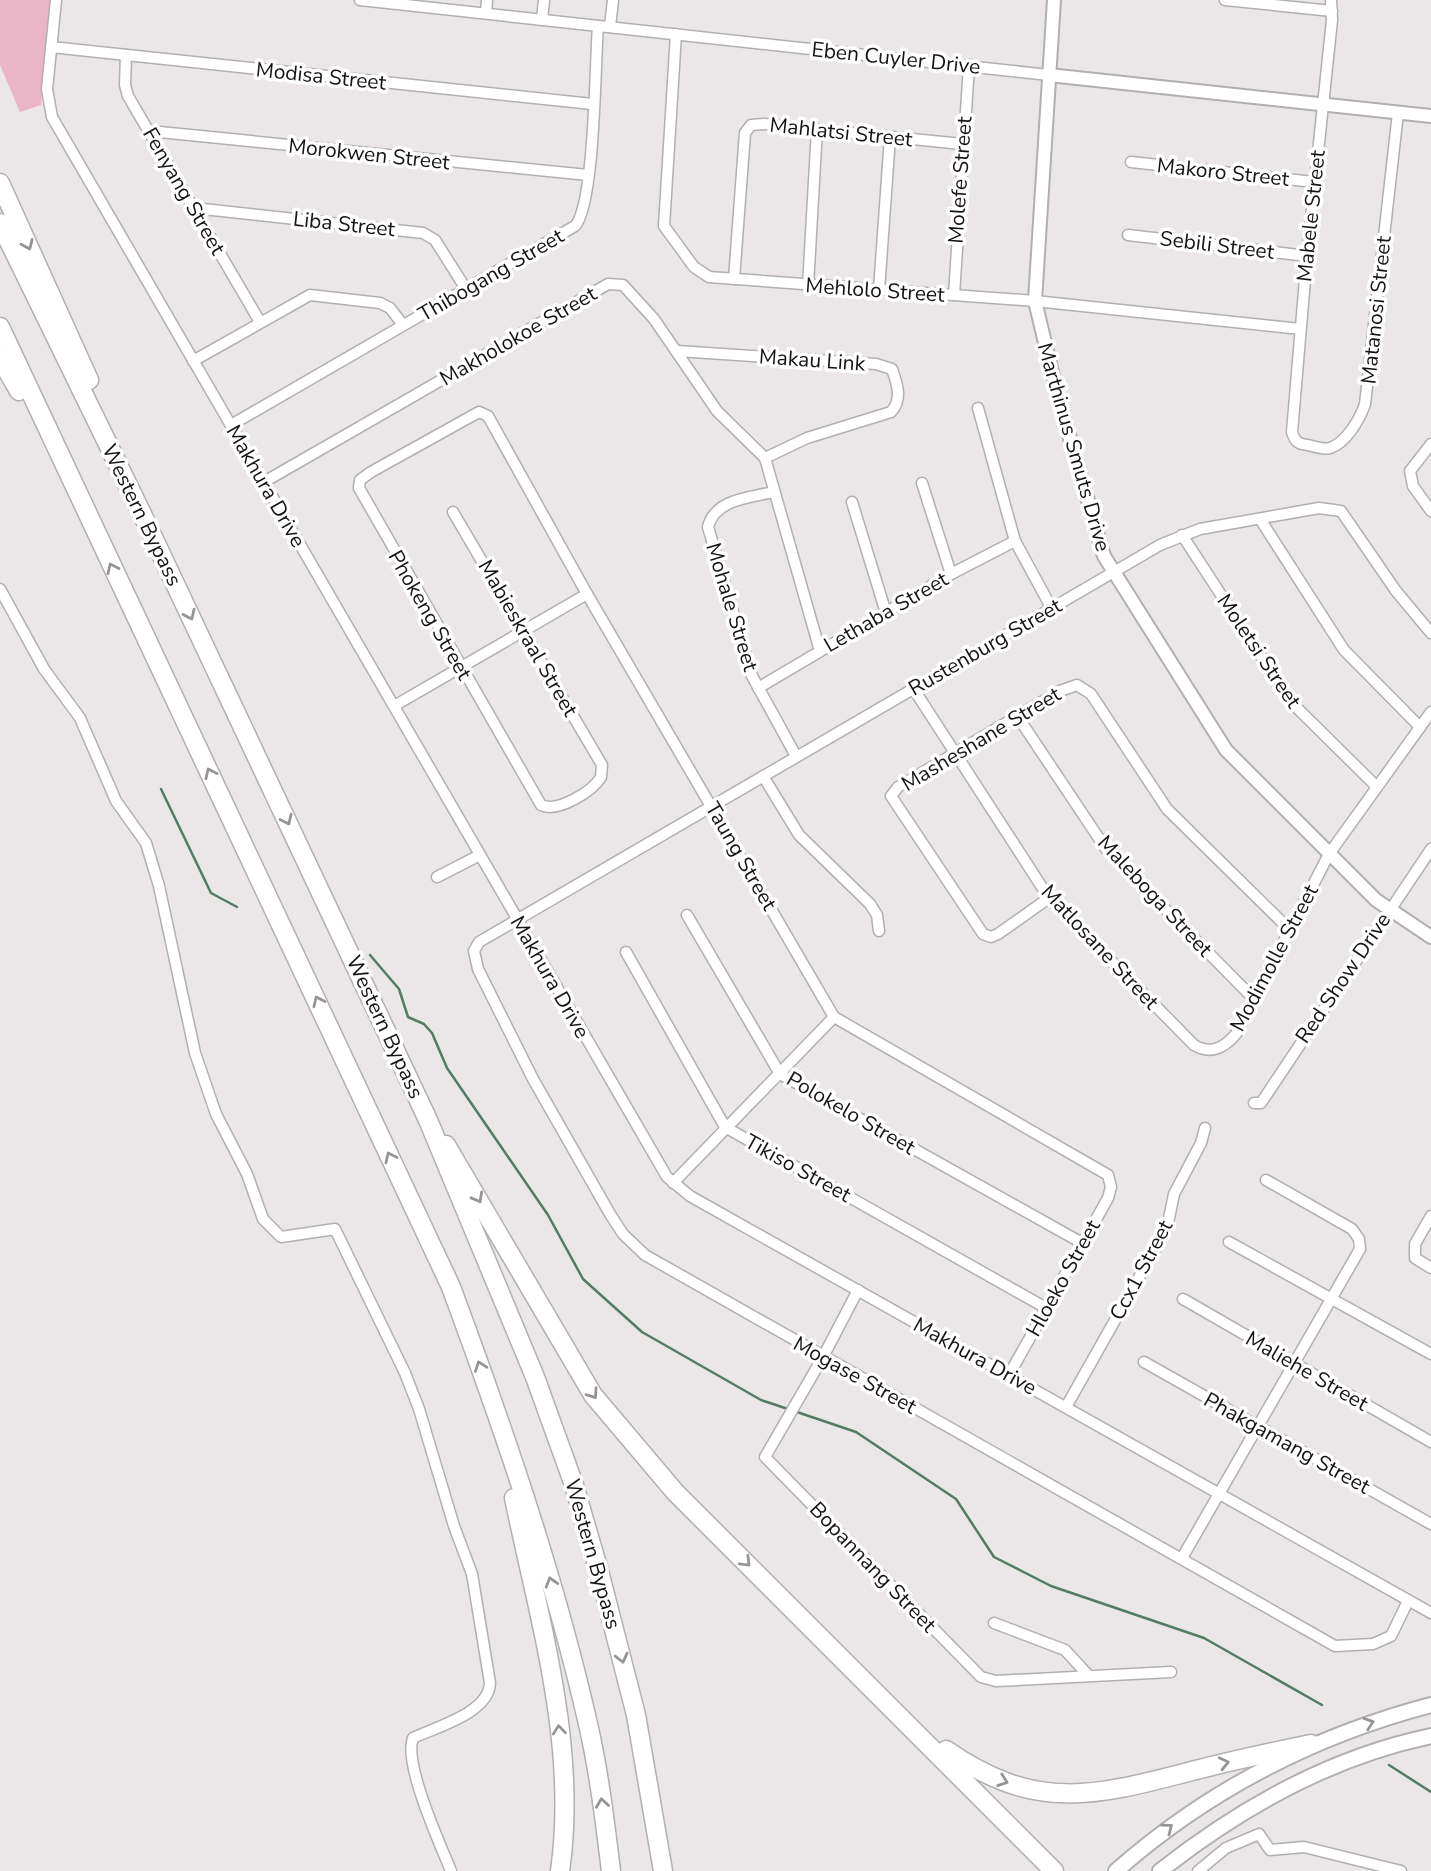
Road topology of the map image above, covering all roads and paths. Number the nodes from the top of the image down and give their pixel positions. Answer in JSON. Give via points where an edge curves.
{"nodes":[{"id":1,"x":55,"y":0,"type":"edge"},
{"id":2,"x":360,"y":0,"type":"edge"},
{"id":3,"x":487,"y":0,"type":"edge"},
{"id":4,"x":544,"y":0,"type":"edge"},
{"id":5,"x":613,"y":0,"type":"edge"},
{"id":6,"x":1054,"y":0,"type":"edge"},
{"id":7,"x":1225,"y":0,"type":"edge"},
{"id":8,"x":1331,"y":0,"type":"edge"},
{"id":9,"x":417,"y":3,"type":"edge"},
{"id":10,"x":1332,"y":12,"type":"junction"},
{"id":11,"x":486,"y":13,"type":"junction"},
{"id":12,"x":542,"y":20,"type":"junction"},
{"id":13,"x":598,"y":26,"type":"junction"},
{"id":14,"x":610,"y":27,"type":"junction"},
{"id":15,"x":676,"y":34,"type":"junction"},
{"id":16,"x":51,"y":47,"type":"junction"},
{"id":17,"x":126,"y":55,"type":"junction"},
{"id":18,"x":969,"y":65,"type":"junction"},
{"id":19,"x":1049,"y":75,"type":"junction"},
{"id":20,"x":592,"y":104,"type":"junction"},
{"id":21,"x":1324,"y":104,"type":"junction"},
{"id":22,"x":1398,"y":113,"type":"junction"},
{"id":23,"x":1431,"y":116,"type":"edge"},
{"id":24,"x":817,"y":130,"type":"junction"},
{"id":25,"x":149,"y":131,"type":"junction"},
{"id":26,"x":890,"y":137,"type":"junction"},
{"id":27,"x":962,"y":144,"type":"junction"},
{"id":28,"x":1131,"y":162,"type":"dead end"},
{"id":29,"x":588,"y":175,"type":"junction"},
{"id":30,"x":1314,"y":182,"type":"junction"},
{"id":31,"x":0,"y":183,"type":"edge"},
{"id":32,"x":194,"y":208,"type":"junction"},
{"id":33,"x":0,"y":223,"type":"edge"},
{"id":34,"x":1128,"y":234,"type":"dead end"},
{"id":35,"x":1307,"y":256,"type":"junction"},
{"id":36,"x":734,"y":279,"type":"junction"},
{"id":37,"x":808,"y":286,"type":"junction"},
{"id":38,"x":466,"y":289,"type":"junction"},
{"id":39,"x":879,"y":290,"type":"junction"},
{"id":40,"x":954,"y":295,"type":"junction"},
{"id":41,"x":1035,"y":301,"type":"junction"},
{"id":42,"x":260,"y":322,"type":"junction"},
{"id":43,"x":403,"y":325,"type":"junction"},
{"id":44,"x":0,"y":327,"type":"edge"},
{"id":45,"x":1300,"y":329,"type":"junction"},
{"id":46,"x":677,"y":351,"type":"junction"},
{"id":47,"x":0,"y":358,"type":"edge"},
{"id":48,"x":193,"y":360,"type":"junction"},
{"id":49,"x":978,"y":408,"type":"dead end"},
{"id":50,"x":488,"y":416,"type":"joint"},
{"id":51,"x":231,"y":425,"type":"junction"},
{"id":52,"x":1292,"y":432,"type":"joint"},
{"id":53,"x":1431,"y":444,"type":"edge"},
{"id":54,"x":765,"y":458,"type":"junction"},
{"id":55,"x":264,"y":482,"type":"junction"},
{"id":56,"x":922,"y":482,"type":"dead end"},
{"id":57,"x":773,"y":492,"type":"junction"},
{"id":58,"x":852,"y":502,"type":"dead end"},
{"id":59,"x":1431,"y":511,"type":"edge"},
{"id":60,"x":453,"y":512,"type":"dead end"},
{"id":61,"x":144,"y":518,"type":"junction"},
{"id":62,"x":1260,"y":519,"type":"junction"},
{"id":63,"x":94,"y":530,"type":"junction"},
{"id":64,"x":1182,"y":535,"type":"junction"},
{"id":65,"x":1015,"y":541,"type":"junction"},
{"id":66,"x":1112,"y":572,"type":"junction"},
{"id":67,"x":951,"y":574,"type":"junction"},
{"id":68,"x":0,"y":589,"type":"edge"},
{"id":69,"x":587,"y":594,"type":"junction"},
{"id":70,"x":1052,"y":609,"type":"junction"},
{"id":71,"x":886,"y":613,"type":"junction"},
{"id":72,"x":524,"y":630,"type":"junction"},
{"id":73,"x":1431,"y":633,"type":"edge"},
{"id":74,"x":820,"y":651,"type":"junction"},
{"id":75,"x":460,"y":666,"type":"junction"},
{"id":76,"x":758,"y":688,"type":"junction"},
{"id":77,"x":913,"y":688,"type":"junction"},
{"id":78,"x":394,"y":706,"type":"junction"},
{"id":79,"x":1431,"y":712,"type":"edge"},
{"id":80,"x":1018,"y":716,"type":"junction"},
{"id":81,"x":1420,"y":727,"type":"junction"},
{"id":82,"x":955,"y":753,"type":"junction"},
{"id":83,"x":796,"y":756,"type":"junction"},
{"id":84,"x":601,"y":765,"type":"joint"},
{"id":85,"x":763,"y":776,"type":"junction"},
{"id":86,"x":1377,"y":787,"type":"junction"},
{"id":87,"x":711,"y":805,"type":"junction"},
{"id":88,"x":1431,"y":849,"type":"edge"},
{"id":89,"x":1329,"y":854,"type":"junction"},
{"id":90,"x":480,"y":855,"type":"junction"},
{"id":91,"x":437,"y":877,"type":"dead end"},
{"id":92,"x":1049,"y":898,"type":"junction"},
{"id":93,"x":1388,"y":910,"type":"junction"},
{"id":94,"x":687,"y":915,"type":"dead end"},
{"id":95,"x":517,"y":919,"type":"junction"},
{"id":96,"x":1289,"y":929,"type":"junction"},
{"id":97,"x":880,"y":931,"type":"dead end"},
{"id":98,"x":1431,"y":937,"type":"edge"},
{"id":99,"x":626,"y":952,"type":"dead end"},
{"id":100,"x":1254,"y":999,"type":"junction"},
{"id":101,"x":834,"y":1017,"type":"junction"},
{"id":102,"x":1208,"y":1051,"type":"joint"},
{"id":103,"x":780,"y":1074,"type":"junction"},
{"id":104,"x":1254,"y":1103,"type":"dead end"},
{"id":105,"x":428,"y":1119,"type":"junction"},
{"id":106,"x":725,"y":1127,"type":"junction"},
{"id":107,"x":1205,"y":1128,"type":"dead end"},
{"id":108,"x":1266,"y":1180,"type":"dead end"},
{"id":109,"x":673,"y":1183,"type":"junction"},
{"id":110,"x":1431,"y":1216,"type":"edge"},
{"id":111,"x":1229,"y":1242,"type":"dead end"},
{"id":112,"x":1082,"y":1243,"type":"junction"},
{"id":113,"x":1431,"y":1268,"type":"edge"},
{"id":114,"x":858,"y":1290,"type":"junction"},
{"id":115,"x":1331,"y":1298,"type":"junction"},
{"id":116,"x":1183,"y":1299,"type":"dead end"},
{"id":117,"x":1046,"y":1308,"type":"junction"},
{"id":118,"x":1431,"y":1354,"type":"edge"},
{"id":119,"x":823,"y":1357,"type":"junction"},
{"id":120,"x":1144,"y":1362,"type":"dead end"},
{"id":121,"x":1293,"y":1363,"type":"junction"},
{"id":122,"x":1009,"y":1375,"type":"junction"},
{"id":123,"x":494,"y":1403,"type":"junction"},
{"id":124,"x":1066,"y":1407,"type":"junction"},
{"id":125,"x":1256,"y":1427,"type":"junction"},
{"id":126,"x":1431,"y":1442,"type":"edge"},
{"id":127,"x":1219,"y":1492,"type":"junction"},
{"id":128,"x":1431,"y":1524,"type":"edge"},
{"id":129,"x":1182,"y":1558,"type":"junction"},
{"id":130,"x":1408,"y":1601,"type":"junction"},
{"id":131,"x":1431,"y":1614,"type":"edge"},
{"id":132,"x":994,"y":1623,"type":"dead end"},
{"id":133,"x":852,"y":1666,"type":"junction"},
{"id":134,"x":1171,"y":1672,"type":"dead end"},
{"id":135,"x":1088,"y":1675,"type":"junction"},
{"id":136,"x":1431,"y":1705,"type":"edge"},
{"id":137,"x":1431,"y":1736,"type":"edge"},
{"id":138,"x":1311,"y":1744,"type":"junction"},
{"id":139,"x":451,"y":1871,"type":"edge"},
{"id":140,"x":560,"y":1871,"type":"edge"},
{"id":141,"x":611,"y":1871,"type":"edge"},
{"id":142,"x":663,"y":1871,"type":"edge"},
{"id":143,"x":1054,"y":1871,"type":"edge"},
{"id":144,"x":1116,"y":1871,"type":"edge"},
{"id":145,"x":1160,"y":1871,"type":"edge"},
{"id":146,"x":1198,"y":1871,"type":"edge"},
{"id":147,"x":1401,"y":1871,"type":"edge"}],
"edges":[{"from":1,"to":16,"type":"street","name":"Makhura Drive"},
{"from":2,"to":9,"type":"street","name":"Eben Cuyler Drive"},
{"from":3,"to":11,"type":"street"},
{"from":4,"to":12,"type":"street"},
{"from":5,"to":14,"type":"street"},
{"from":6,"to":19,"type":"street","name":"Marthinus Smuts Drive"},
{"from":7,"to":10,"type":"street"},
{"from":8,"to":10,"type":"street","name":"Mabele Street"},
{"from":9,"to":11,"type":"street","name":"Eben Cuyler Drive"},
{"from":10,"to":21,"type":"street","name":"Mabele Street"},
{"from":11,"to":12,"type":"street","name":"Eben Cuyler Drive"},
{"from":12,"to":13,"type":"street","name":"Eben Cuyler Drive"},
{"from":13,"to":14,"type":"street","name":"Eben Cuyler Drive"},
{"from":13,"to":20,"type":"street","name":"Thibogang Street"},
{"from":14,"to":15,"type":"street","name":"Eben Cuyler Drive"},
{"from":15,"to":18,"type":"street","name":"Eben Cuyler Drive"},
{"from":15,"to":36,"type":"street","name":"Mehlolo Street","via":[[664,226],[694,267],[709,277]]},
{"from":16,"to":17,"type":"street","name":"Modisa Street"},
{"from":16,"to":48,"type":"street","name":"Makhura Drive","via":[[46,96],[52,117]]},
{"from":17,"to":20,"type":"street","name":"Modisa Street"},
{"from":17,"to":25,"type":"street","name":"Fenyang Street","via":[[126,92]]},
{"from":18,"to":19,"type":"street","name":"Eben Cuyler Drive"},
{"from":18,"to":27,"type":"street","name":"Molefe Street"},
{"from":19,"to":21,"type":"street","name":"Eben Cuyler Drive"},
{"from":19,"to":41,"type":"street","name":"Marthinus Smuts Drive"},
{"from":20,"to":29,"type":"street","name":"Thibogang Street"},
{"from":21,"to":22,"type":"street","name":"Eben Cuyler Drive"},
{"from":21,"to":30,"type":"street","name":"Mabele Street"},
{"from":22,"to":23,"type":"street","name":"Eben Cuyler Drive"},
{"from":22,"to":52,"type":"street","name":"Matanosi Street","via":[[1365,404],[1344,437],[1328,449],[1297,443]]},
{"from":24,"to":26,"type":"street","name":"Mahlatsi Street"},
{"from":24,"to":36,"type":"street","name":"Mahlatsi Street","via":[[760,123],[746,130]]},
{"from":24,"to":37,"type":"street"},
{"from":25,"to":29,"type":"street","name":"Morokwen Street"},
{"from":25,"to":32,"type":"street","name":"Fenyang Street"},
{"from":26,"to":27,"type":"street","name":"Mahlatsi Street"},
{"from":26,"to":39,"type":"street"},
{"from":27,"to":40,"type":"street","name":"Molefe Street"},
{"from":28,"to":30,"type":"street","name":"Makoro Street"},
{"from":29,"to":38,"type":"street","name":"Thibogang Street","via":[[582,214],[575,226]]},
{"from":30,"to":35,"type":"street","name":"Mabele Street"},
{"from":31,"to":61,"type":"highway","one_way":true,"via":[[112,432]]},
{"from":32,"to":38,"type":"street","name":"Liba Street","via":[[423,233],[439,245]]},
{"from":32,"to":42,"type":"street","name":"Fenyang Street"},
{"from":33,"to":61,"type":"highway","name":"Western Bypass"},
{"from":34,"to":35,"type":"street","name":"Sebili Street"},
{"from":35,"to":45,"type":"street","name":"Mabele Street"},
{"from":36,"to":37,"type":"street","name":"Mehlolo Street"},
{"from":37,"to":39,"type":"street","name":"Mehlolo Street"},
{"from":38,"to":43,"type":"street","name":"Thibogang Street"},
{"from":39,"to":40,"type":"street","name":"Mehlolo Street"},
{"from":40,"to":41,"type":"street","name":"Mehlolo Street"},
{"from":41,"to":45,"type":"street","name":"Mehlolo Street"},
{"from":41,"to":66,"type":"street","name":"Marthinus Smuts Drive","via":[[1090,514]]},
{"from":42,"to":43,"type":"street","via":[[303,297],[316,295],[380,303]]},
{"from":42,"to":48,"type":"street"},
{"from":43,"to":51,"type":"street","name":"Thibogang Street"},
{"from":44,"to":63,"type":"highway"},
{"from":45,"to":52,"type":"street","name":"Mabele Street"},
{"from":46,"to":54,"type":"street","name":"Makholokoe Street","via":[[717,411]]},
{"from":46,"to":54,"type":"street","name":"Makau Link","via":[[876,364],[892,369],[898,402],[891,412],[807,438]]},
{"from":46,"to":55,"type":"street","name":"Makholokoe Street","via":[[630,289],[608,284]]},
{"from":47,"to":63,"type":"highway"},
{"from":48,"to":51,"type":"street","name":"Makhura Drive"},
{"from":49,"to":65,"type":"street"},
{"from":50,"to":69,"type":"street","name":"Taung Street"},
{"from":50,"to":75,"type":"street","name":"Phokeng Street","via":[[479,412],[466,417],[371,472],[358,485],[362,500]]},
{"from":51,"to":55,"type":"street","name":"Makhura Drive"},
{"from":53,"to":59,"type":"street","via":[[1410,471],[1413,486]]},
{"from":54,"to":57,"type":"street"},
{"from":55,"to":78,"type":"street","name":"Makhura Drive"},
{"from":56,"to":67,"type":"street"},
{"from":57,"to":74,"type":"street"},
{"from":57,"to":76,"type":"street","name":"Mohale Street","via":[[724,505],[713,514],[708,527]]},
{"from":58,"to":71,"type":"street"},
{"from":60,"to":72,"type":"street","name":"Mabieskraal Street"},
{"from":61,"to":105,"type":"highway","name":"Western Bypass","one_way":true},
{"from":62,"to":64,"type":"street","name":"Rustenburg Street"},
{"from":62,"to":73,"type":"street","name":"Rustenburg Street","via":[[1327,508],[1341,511]]},
{"from":62,"to":81,"type":"street","via":[[1350,659]]},
{"from":123,"to":63,"type":"highway","one_way":true,"via":[[451,1287]]},
{"from":64,"to":66,"type":"street","name":"Rustenburg Street"},
{"from":64,"to":86,"type":"street","name":"Moletsi Street","via":[[1291,702]]},
{"from":65,"to":67,"type":"street","name":"Lethaba Street"},
{"from":65,"to":70,"type":"street"},
{"from":66,"to":70,"type":"street","name":"Rustenburg Street"},
{"from":66,"to":89,"type":"street","name":"Marthinus Smuts Drive","via":[[1226,750]]},
{"from":67,"to":71,"type":"street","name":"Lethaba Street"},
{"from":68,"to":139,"type":"street","via":[[44,668],[80,718],[116,801],[146,844],[195,1053],[262,1219],[281,1237],[335,1229],[419,1409],[472,1574],[491,1684],[479,1705],[413,1738],[409,1748],[423,1800]]},
{"from":69,"to":72,"type":"street"},
{"from":69,"to":87,"type":"street","name":"Taung Street"},
{"from":70,"to":77,"type":"street","name":"Rustenburg Street"},
{"from":71,"to":74,"type":"street","name":"Lethaba Street"},
{"from":72,"to":75,"type":"street"},
{"from":72,"to":84,"type":"street","name":"Mabieskraal Street"},
{"from":74,"to":76,"type":"street","name":"Lethaba Street"},
{"from":75,"to":78,"type":"street"},
{"from":75,"to":84,"type":"street","name":"Phokeng Street","via":[[541,805],[553,807],[590,789],[601,777]]},
{"from":76,"to":83,"type":"street","name":"Mohale Street"},
{"from":77,"to":82,"type":"street","name":"Matlosane Street"},
{"from":77,"to":83,"type":"street","name":"Rustenburg Street"},
{"from":78,"to":90,"type":"street","name":"Makhura Drive"},
{"from":79,"to":81,"type":"street"},
{"from":80,"to":82,"type":"street","name":"Masheshane Street"},
{"from":80,"to":96,"type":"street","name":"Masheshane Street","via":[[1070,686],[1086,689],[1167,809]]},
{"from":80,"to":100,"type":"street","name":"Maleboga Street","via":[[1106,849]]},
{"from":81,"to":86,"type":"street"},
{"from":82,"to":92,"type":"street","name":"Matlosane Street"},
{"from":82,"to":92,"type":"street","name":"Masheshane Street","via":[[898,787],[892,798],[983,934],[998,934]]},
{"from":83,"to":85,"type":"street","name":"Rustenburg Street"},
{"from":85,"to":87,"type":"street","name":"Rustenburg Street"},
{"from":85,"to":97,"type":"street","via":[[794,828],[870,904]]},
{"from":86,"to":89,"type":"street"},
{"from":87,"to":95,"type":"street","name":"Rustenburg Street"},
{"from":87,"to":101,"type":"street","name":"Taung Street"},
{"from":88,"to":93,"type":"street","name":"Red Show Drive"},
{"from":89,"to":93,"type":"street","name":"Marthinus Smuts Drive"},
{"from":89,"to":96,"type":"street","name":"Modimolle Street"},
{"from":90,"to":91,"type":"street"},
{"from":90,"to":95,"type":"street","name":"Makhura Drive"},
{"from":92,"to":102,"type":"street","name":"Matlosane Street","via":[[1194,1045]]},
{"from":93,"to":98,"type":"street","name":"Marthinus Smuts Drive"},
{"from":93,"to":104,"type":"street","name":"Red Show Drive","via":[[1261,1103]]},
{"from":94,"to":103,"type":"street","name":"Polokelo Street"},
{"from":95,"to":109,"type":"street","name":"Makhura Drive"},
{"from":95,"to":119,"type":"street","name":"Mogase Street","via":[[475,946],[478,969],[533,1079],[623,1234],[654,1261]]},
{"from":96,"to":100,"type":"street","name":"Modimolle Street"},
{"from":99,"to":106,"type":"street","name":"Tikiso Street"},
{"from":100,"to":102,"type":"street","name":"Modimolle Street","via":[[1236,1034],[1225,1045]]},
{"from":101,"to":103,"type":"street"},
{"from":101,"to":112,"type":"street","name":"Hloeko Street","via":[[1102,1169],[1110,1179],[1108,1198]]},
{"from":103,"to":106,"type":"street"},
{"from":103,"to":112,"type":"street","name":"Polokelo Street"},
{"from":105,"to":133,"type":"highway","one_way":true,"via":[[459,1164],[593,1395],[675,1492]]},
{"from":105,"to":142,"type":"highway","name":"Western Bypass","one_way":true,"via":[[535,1377],[574,1485],[636,1715]]},
{"from":106,"to":109,"type":"street"},
{"from":106,"to":117,"type":"street","name":"Tikiso Street"},
{"from":107,"to":124,"type":"street","name":"Ccx1 Street","via":[[1174,1194],[1167,1228]]},
{"from":108,"to":115,"type":"street","via":[[1357,1234],[1360,1249]]},
{"from":109,"to":114,"type":"street","name":"Makhura Drive"},
{"from":110,"to":113,"type":"street","via":[[1414,1250],[1415,1258]]},
{"from":111,"to":115,"type":"street"},
{"from":112,"to":117,"type":"street","name":"Hloeko Street"},
{"from":114,"to":119,"type":"street","name":"Bopannang Street"},
{"from":114,"to":122,"type":"street","name":"Makhura Drive"},
{"from":115,"to":118,"type":"street"},
{"from":115,"to":121,"type":"street"},
{"from":116,"to":121,"type":"street","name":"Maliehe Street"},
{"from":117,"to":122,"type":"street","name":"Hloeko Street"},
{"from":119,"to":129,"type":"street","name":"Mogase Street"},
{"from":119,"to":135,"type":"street","name":"Bopannang Street","via":[[765,1457],[981,1677],[996,1681]]},
{"from":120,"to":125,"type":"street","name":"Phakgamang Street"},
{"from":121,"to":125,"type":"street"},
{"from":121,"to":126,"type":"street","name":"Maliehe Street"},
{"from":122,"to":124,"type":"street","name":"Makhura Drive"},
{"from":140,"to":123,"type":"highway","one_way":true,"via":[[563,1779],[557,1712]]},
{"from":141,"to":123,"type":"highway","one_way":true,"via":[[589,1725],[552,1586]]},
{"from":124,"to":127,"type":"street","name":"Makhura Drive"},
{"from":125,"to":127,"type":"street"},
{"from":125,"to":128,"type":"street","name":"Phakgamang Street"},
{"from":127,"to":129,"type":"street"},
{"from":127,"to":130,"type":"street","name":"Makhura Drive"},
{"from":129,"to":130,"type":"street","name":"Mogase Street","via":[[1342,1648],[1391,1636]]},
{"from":130,"to":131,"type":"street","name":"Makhura Drive"},
{"from":132,"to":135,"type":"street","via":[[1065,1650]]},
{"from":133,"to":138,"type":"highway","one_way":true,"via":[[939,1746],[967,1765],[991,1777],[1049,1793],[1115,1791]]},
{"from":133,"to":143,"type":"highway"},
{"from":134,"to":135,"type":"street","name":"Bopannang Street"},
{"from":138,"to":136,"type":"main road","one_way":true},
{"from":137,"to":145,"type":"main road","via":[[1387,1746],[1293,1784],[1239,1813]]},
{"from":144,"to":138,"type":"main road","one_way":true,"via":[[1196,1807]]},
{"from":146,"to":147,"type":"street","via":[[1226,1848],[1259,1834],[1270,1850],[1304,1847]]}]}
